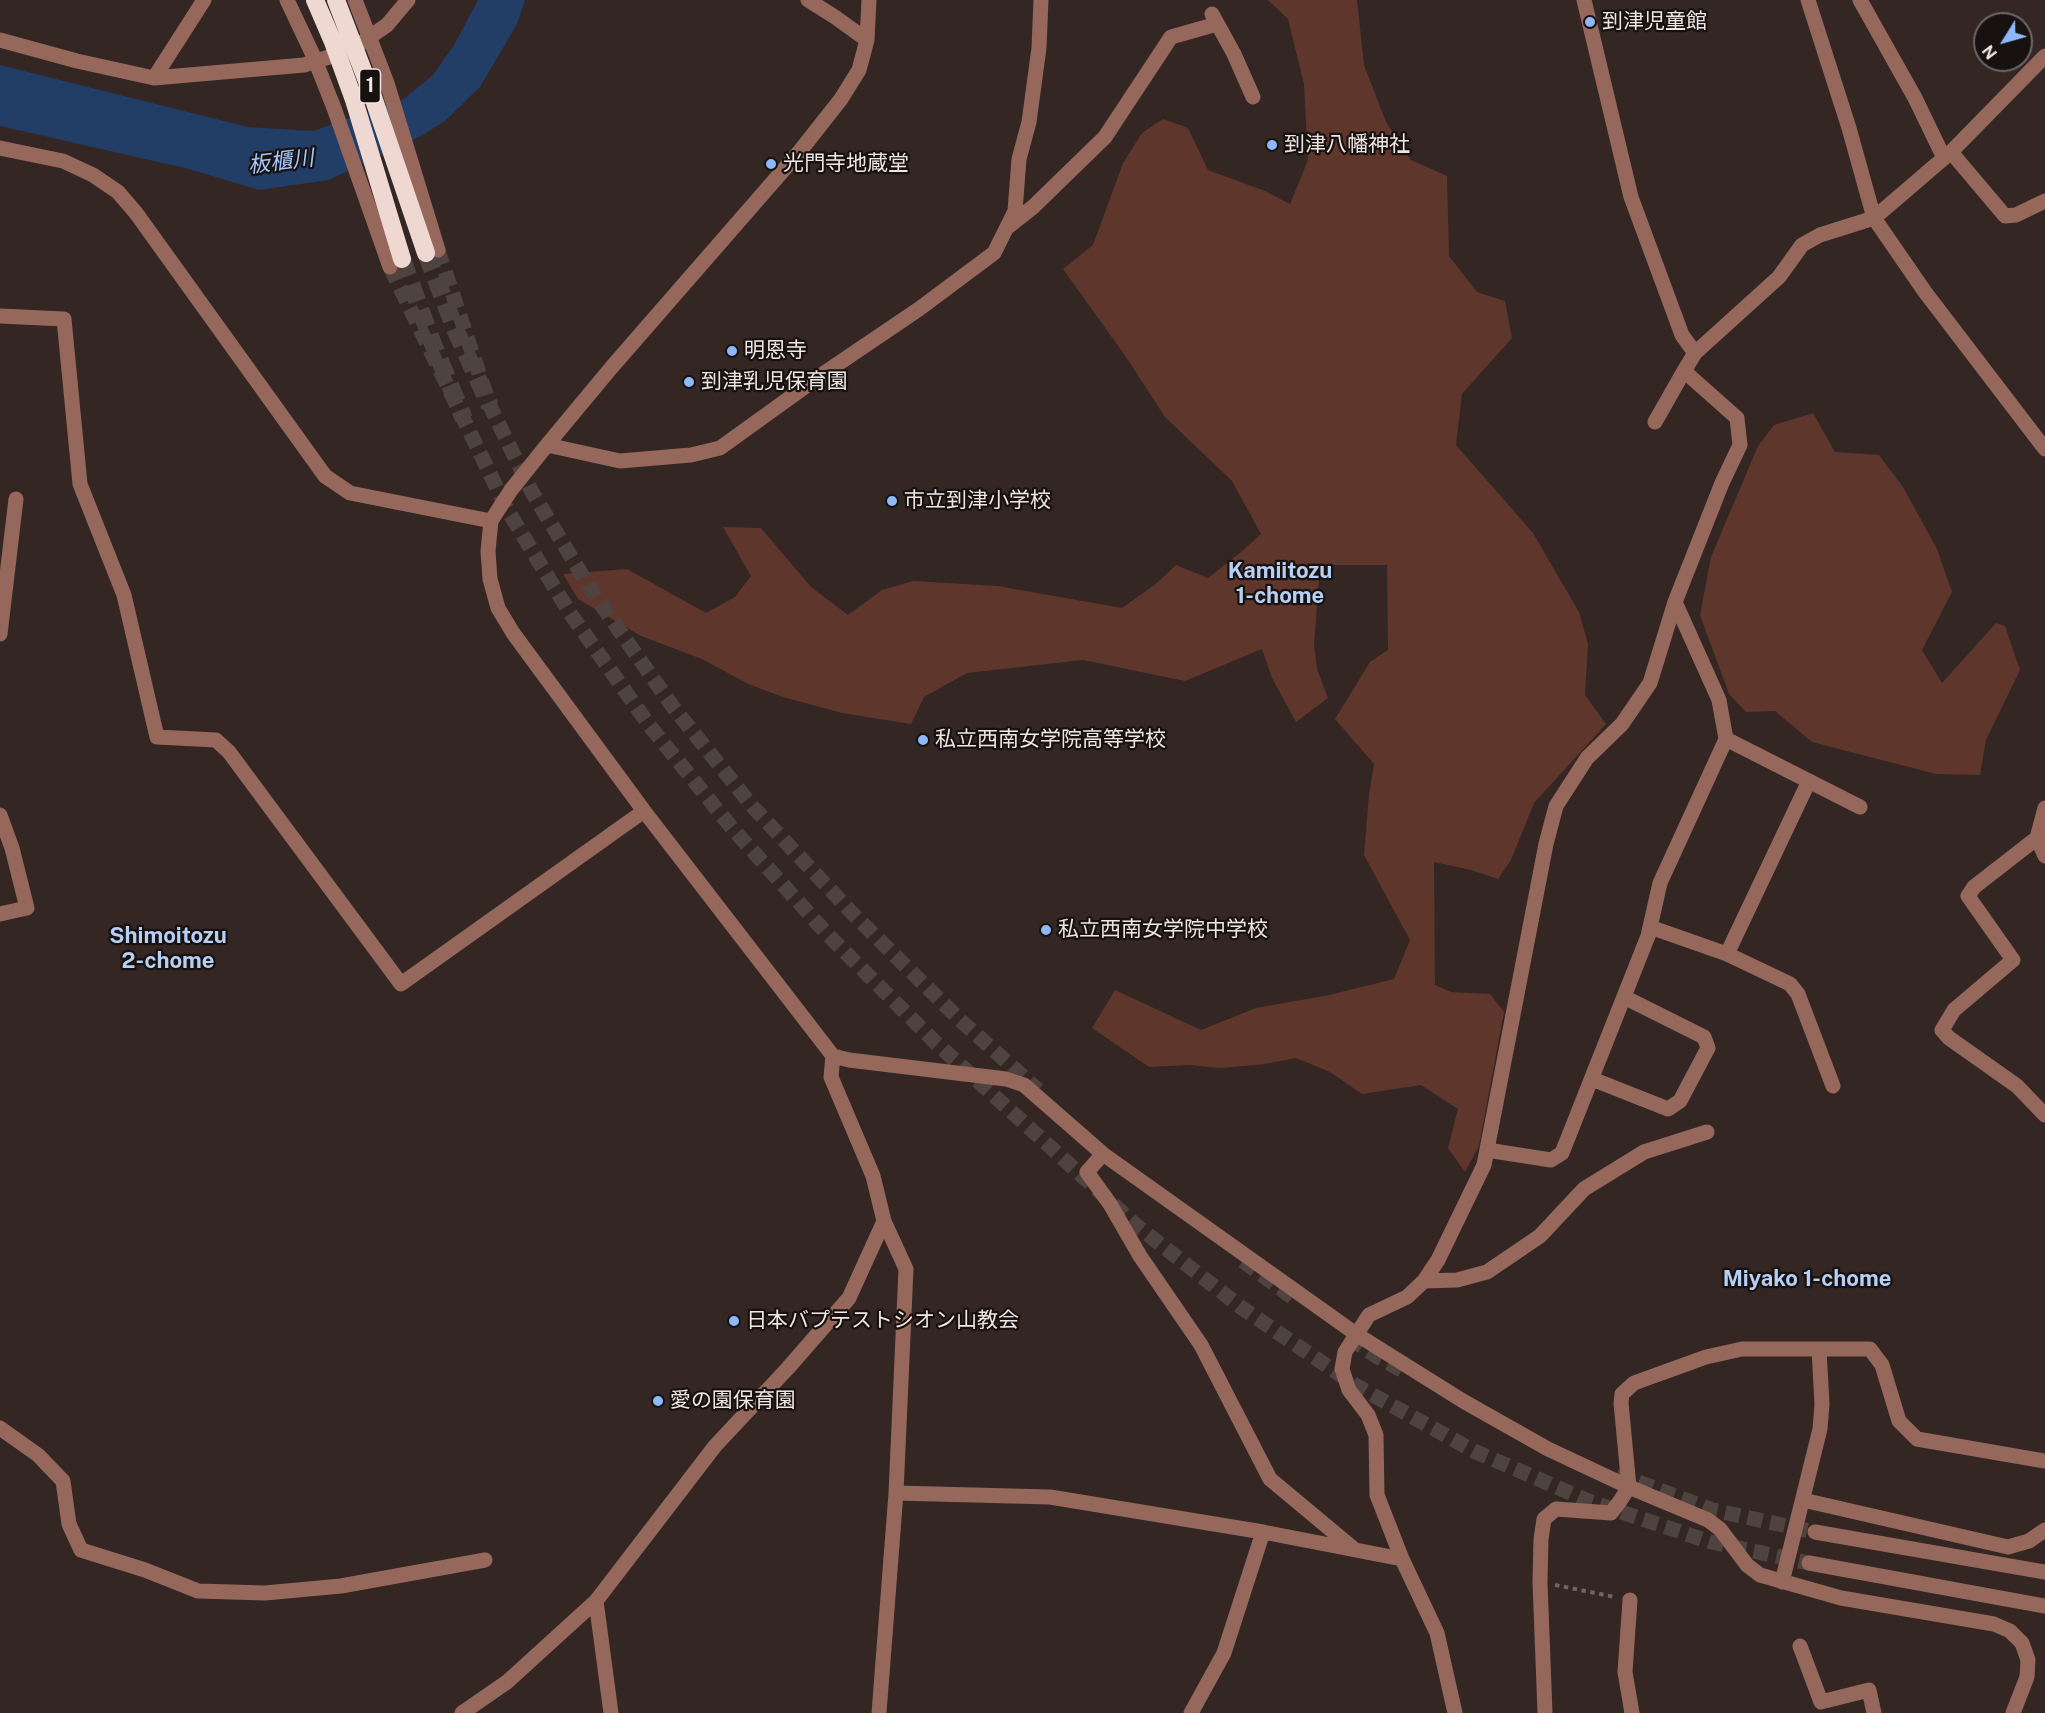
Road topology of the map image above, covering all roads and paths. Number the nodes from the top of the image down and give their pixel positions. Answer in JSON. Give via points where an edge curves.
{"nodes":[{"id":1,"x":204,"y":0,"type":"edge"},
{"id":2,"x":315,"y":0,"type":"edge"},
{"id":3,"x":336,"y":0,"type":"edge"},
{"id":4,"x":355,"y":0,"type":"edge"},
{"id":5,"x":408,"y":0,"type":"edge"},
{"id":6,"x":808,"y":0,"type":"edge"},
{"id":7,"x":869,"y":0,"type":"edge"},
{"id":8,"x":1041,"y":0,"type":"edge"},
{"id":9,"x":1584,"y":0,"type":"edge"},
{"id":10,"x":1808,"y":0,"type":"edge"},
{"id":11,"x":1860,"y":0,"type":"edge"},
{"id":12,"x":290,"y":5,"type":"edge"},
{"id":13,"x":0,"y":40,"type":"edge"},
{"id":14,"x":867,"y":40,"type":"junction"},
{"id":15,"x":2045,"y":56,"type":"edge"},
{"id":16,"x":154,"y":78,"type":"junction"},
{"id":17,"x":1253,"y":97,"type":"dead end"},
{"id":18,"x":0,"y":148,"type":"edge"},
{"id":19,"x":1947,"y":155,"type":"junction"},
{"id":20,"x":406,"y":171,"type":"junction"},
{"id":21,"x":370,"y":183,"type":"junction"},
{"id":22,"x":2045,"y":201,"type":"edge"},
{"id":23,"x":1875,"y":218,"type":"junction"},
{"id":24,"x":1007,"y":228,"type":"junction"},
{"id":25,"x":432,"y":252,"type":"tunnel mouth"},
{"id":26,"x":396,"y":263,"type":"tunnel mouth"},
{"id":27,"x":0,"y":316,"type":"edge"},
{"id":28,"x":1695,"y":353,"type":"junction"},
{"id":29,"x":1684,"y":371,"type":"junction"},
{"id":30,"x":1655,"y":422,"type":"dead end"},
{"id":31,"x":547,"y":445,"type":"junction"},
{"id":32,"x":2045,"y":449,"type":"edge"},
{"id":33,"x":16,"y":498,"type":"dead end"},
{"id":34,"x":491,"y":521,"type":"junction"},
{"id":35,"x":1675,"y":602,"type":"junction"},
{"id":36,"x":0,"y":634,"type":"edge"},
{"id":37,"x":1726,"y":739,"type":"junction"},
{"id":38,"x":1809,"y":781,"type":"junction"},
{"id":39,"x":1860,"y":807,"type":"dead end"},
{"id":40,"x":2045,"y":808,"type":"edge"},
{"id":41,"x":644,"y":811,"type":"junction"},
{"id":42,"x":0,"y":815,"type":"edge"},
{"id":43,"x":2037,"y":838,"type":"junction"},
{"id":44,"x":2045,"y":856,"type":"edge"},
{"id":45,"x":0,"y":914,"type":"edge"},
{"id":46,"x":1650,"y":927,"type":"junction"},
{"id":47,"x":1727,"y":954,"type":"junction"},
{"id":48,"x":1624,"y":997,"type":"junction"},
{"id":49,"x":833,"y":1056,"type":"junction"},
{"id":50,"x":1592,"y":1079,"type":"junction"},
{"id":51,"x":1833,"y":1086,"type":"dead end"},
{"id":52,"x":2045,"y":1115,"type":"edge"},
{"id":53,"x":1707,"y":1132,"type":"dead end"},
{"id":54,"x":1487,"y":1150,"type":"junction"},
{"id":55,"x":1103,"y":1154,"type":"junction"},
{"id":56,"x":884,"y":1221,"type":"junction"},
{"id":57,"x":1424,"y":1281,"type":"junction"},
{"id":58,"x":1356,"y":1334,"type":"junction"},
{"id":59,"x":1819,"y":1349,"type":"junction"},
{"id":60,"x":0,"y":1428,"type":"edge"},
{"id":61,"x":2045,"y":1461,"type":"edge"},
{"id":62,"x":1629,"y":1487,"type":"junction"},
{"id":63,"x":896,"y":1493,"type":"junction"},
{"id":64,"x":1803,"y":1500,"type":"junction"},
{"id":65,"x":2045,"y":1530,"type":"edge"},
{"id":66,"x":1263,"y":1532,"type":"junction"},
{"id":67,"x":1815,"y":1532,"type":"tunnel mouth"},
{"id":68,"x":1356,"y":1550,"type":"junction"},
{"id":69,"x":1401,"y":1559,"type":"junction"},
{"id":70,"x":485,"y":1560,"type":"dead end"},
{"id":71,"x":1809,"y":1563,"type":"tunnel mouth"},
{"id":72,"x":2045,"y":1572,"type":"edge"},
{"id":73,"x":1540,"y":1582,"type":"junction"},
{"id":74,"x":1782,"y":1582,"type":"junction"},
{"id":75,"x":1630,"y":1600,"type":"joint"},
{"id":76,"x":596,"y":1601,"type":"junction"},
{"id":77,"x":2045,"y":1606,"type":"edge"},
{"id":78,"x":1800,"y":1646,"type":"dead end"},
{"id":79,"x":462,"y":1713,"type":"edge"},
{"id":80,"x":611,"y":1713,"type":"edge"},
{"id":81,"x":879,"y":1713,"type":"edge"},
{"id":82,"x":1191,"y":1713,"type":"edge"},
{"id":83,"x":1455,"y":1713,"type":"edge"},
{"id":84,"x":1545,"y":1713,"type":"edge"},
{"id":85,"x":1632,"y":1713,"type":"edge"},
{"id":86,"x":1874,"y":1713,"type":"edge"},
{"id":87,"x":2013,"y":1713,"type":"edge"}],
"edges":[{"from":1,"to":16,"type":"street"},
{"from":2,"to":21,"type":"highway","via":[[354,100]]},
{"from":3,"to":20,"type":"highway","number":"1"},
{"from":4,"to":20,"type":"street","via":[[387,83]]},
{"from":5,"to":16,"type":"street","via":[[387,25],[351,50],[303,65]]},
{"from":6,"to":14,"type":"street"},
{"from":7,"to":14,"type":"street"},
{"from":8,"to":24,"type":"street","via":[[1029,122],[1019,159],[1015,211]]},
{"from":9,"to":28,"type":"street","via":[[1631,196],[1682,335]]},
{"from":10,"to":23,"type":"street"},
{"from":11,"to":19,"type":"street"},
{"from":12,"to":21,"type":"street"},
{"from":13,"to":16,"type":"street"},
{"from":14,"to":31,"type":"street","via":[[859,69],[841,99],[800,151]]},
{"from":15,"to":19,"type":"street"},
{"from":17,"to":24,"type":"street","via":[[1214,19],[1171,37],[1105,137]]},
{"from":18,"to":34,"type":"street","via":[[63,161],[118,192],[325,476],[350,493]]},
{"from":19,"to":22,"type":"street","via":[[2005,216]]},
{"from":19,"to":23,"type":"street"},
{"from":20,"to":25,"type":"highway"},
{"from":21,"to":26,"type":"highway"},
{"from":23,"to":28,"type":"street","via":[[1820,235],[1802,245],[1779,277]]},
{"from":23,"to":32,"type":"street"},
{"from":24,"to":31,"type":"street","via":[[994,253],[720,448],[692,455],[620,461]]},
{"from":27,"to":41,"type":"street","via":[[64,319],[80,484],[124,596],[158,737],[216,740],[229,752],[401,984]]},
{"from":28,"to":29,"type":"street"},
{"from":29,"to":30,"type":"street"},
{"from":29,"to":35,"type":"street","via":[[1737,418],[1740,445]]},
{"from":31,"to":34,"type":"street"},
{"from":33,"to":36,"type":"street"},
{"from":34,"to":41,"type":"street","via":[[490,579],[498,608]]},
{"from":35,"to":37,"type":"street","via":[[1719,700]]},
{"from":35,"to":54,"type":"street","via":[[1650,683],[1622,724],[1587,758],[1556,806]]},
{"from":37,"to":38,"type":"street"},
{"from":37,"to":46,"type":"street","via":[[1660,883]]},
{"from":38,"to":39,"type":"street"},
{"from":38,"to":47,"type":"street"},
{"from":40,"to":43,"type":"street"},
{"from":41,"to":49,"type":"street"},
{"from":42,"to":45,"type":"street","via":[[27,908]]},
{"from":43,"to":44,"type":"street"},
{"from":43,"to":52,"type":"street","via":[[1974,887],[1968,896],[2013,960],[1954,1010],[1942,1030],[2017,1086]]},
{"from":46,"to":47,"type":"street"},
{"from":46,"to":48,"type":"street"},
{"from":47,"to":51,"type":"street","via":[[1790,984],[1798,994]]},
{"from":48,"to":50,"type":"street"},
{"from":48,"to":50,"type":"street","via":[[1704,1037],[1708,1048],[1680,1101],[1668,1110]]},
{"from":49,"to":55,"type":"street","via":[[1006,1079],[1024,1085]]},
{"from":49,"to":56,"type":"street","via":[[831,1077],[873,1176]]},
{"from":50,"to":54,"type":"street","via":[[1562,1153],[1551,1160]]},
{"from":53,"to":57,"type":"street","via":[[1644,1152],[1584,1190],[1540,1236],[1487,1272],[1457,1280]]},
{"from":54,"to":57,"type":"street","via":[[1484,1165]]},
{"from":55,"to":58,"type":"street"},
{"from":55,"to":68,"type":"street","via":[[1087,1172],[1201,1345],[1270,1479]]},
{"from":56,"to":63,"type":"street","via":[[906,1269]]},
{"from":56,"to":76,"type":"street","via":[[849,1298],[715,1446]]},
{"from":57,"to":58,"type":"street","via":[[1407,1297],[1369,1315]]},
{"from":58,"to":62,"type":"street","via":[[1539,1444]]},
{"from":58,"to":69,"type":"street","via":[[1345,1352],[1342,1370],[1349,1390],[1368,1415],[1376,1435],[1377,1495]]},
{"from":59,"to":61,"type":"street","via":[[1870,1349],[1882,1365],[1899,1422],[1917,1439]]},
{"from":59,"to":62,"type":"street","via":[[1742,1349],[1706,1357],[1634,1383],[1622,1394],[1621,1403]]},
{"from":59,"to":64,"type":"street","via":[[1820,1430]]},
{"from":60,"to":70,"type":"street","via":[[38,1455],[63,1481],[69,1524],[81,1550],[145,1569],[198,1591],[266,1593],[341,1586]]},
{"from":62,"to":73,"type":"street","via":[[1611,1513],[1556,1509],[1544,1519]]},
{"from":62,"to":74,"type":"street","via":[[1708,1520],[1720,1529],[1747,1565],[1760,1575]]},
{"from":63,"to":66,"type":"street","via":[[1050,1497]]},
{"from":63,"to":81,"type":"street"},
{"from":64,"to":65,"type":"street","via":[[2008,1546],[2029,1541]]},
{"from":64,"to":74,"type":"street"},
{"from":66,"to":68,"type":"street"},
{"from":66,"to":82,"type":"street","via":[[1224,1653]]},
{"from":67,"to":72,"type":"street"},
{"from":68,"to":69,"type":"street"},
{"from":69,"to":83,"type":"street","via":[[1437,1633]]},
{"from":71,"to":77,"type":"street"},
{"from":73,"to":75,"type":"path"},
{"from":73,"to":84,"type":"street"},
{"from":74,"to":87,"type":"street","via":[[1841,1598],[1994,1623],[2010,1630],[2022,1643],[2028,1660]]},
{"from":75,"to":85,"type":"street","via":[[1625,1672]]},
{"from":76,"to":79,"type":"street","via":[[507,1682]]},
{"from":76,"to":80,"type":"street"},
{"from":78,"to":86,"type":"street","via":[[1821,1702],[1869,1690]]}]}
